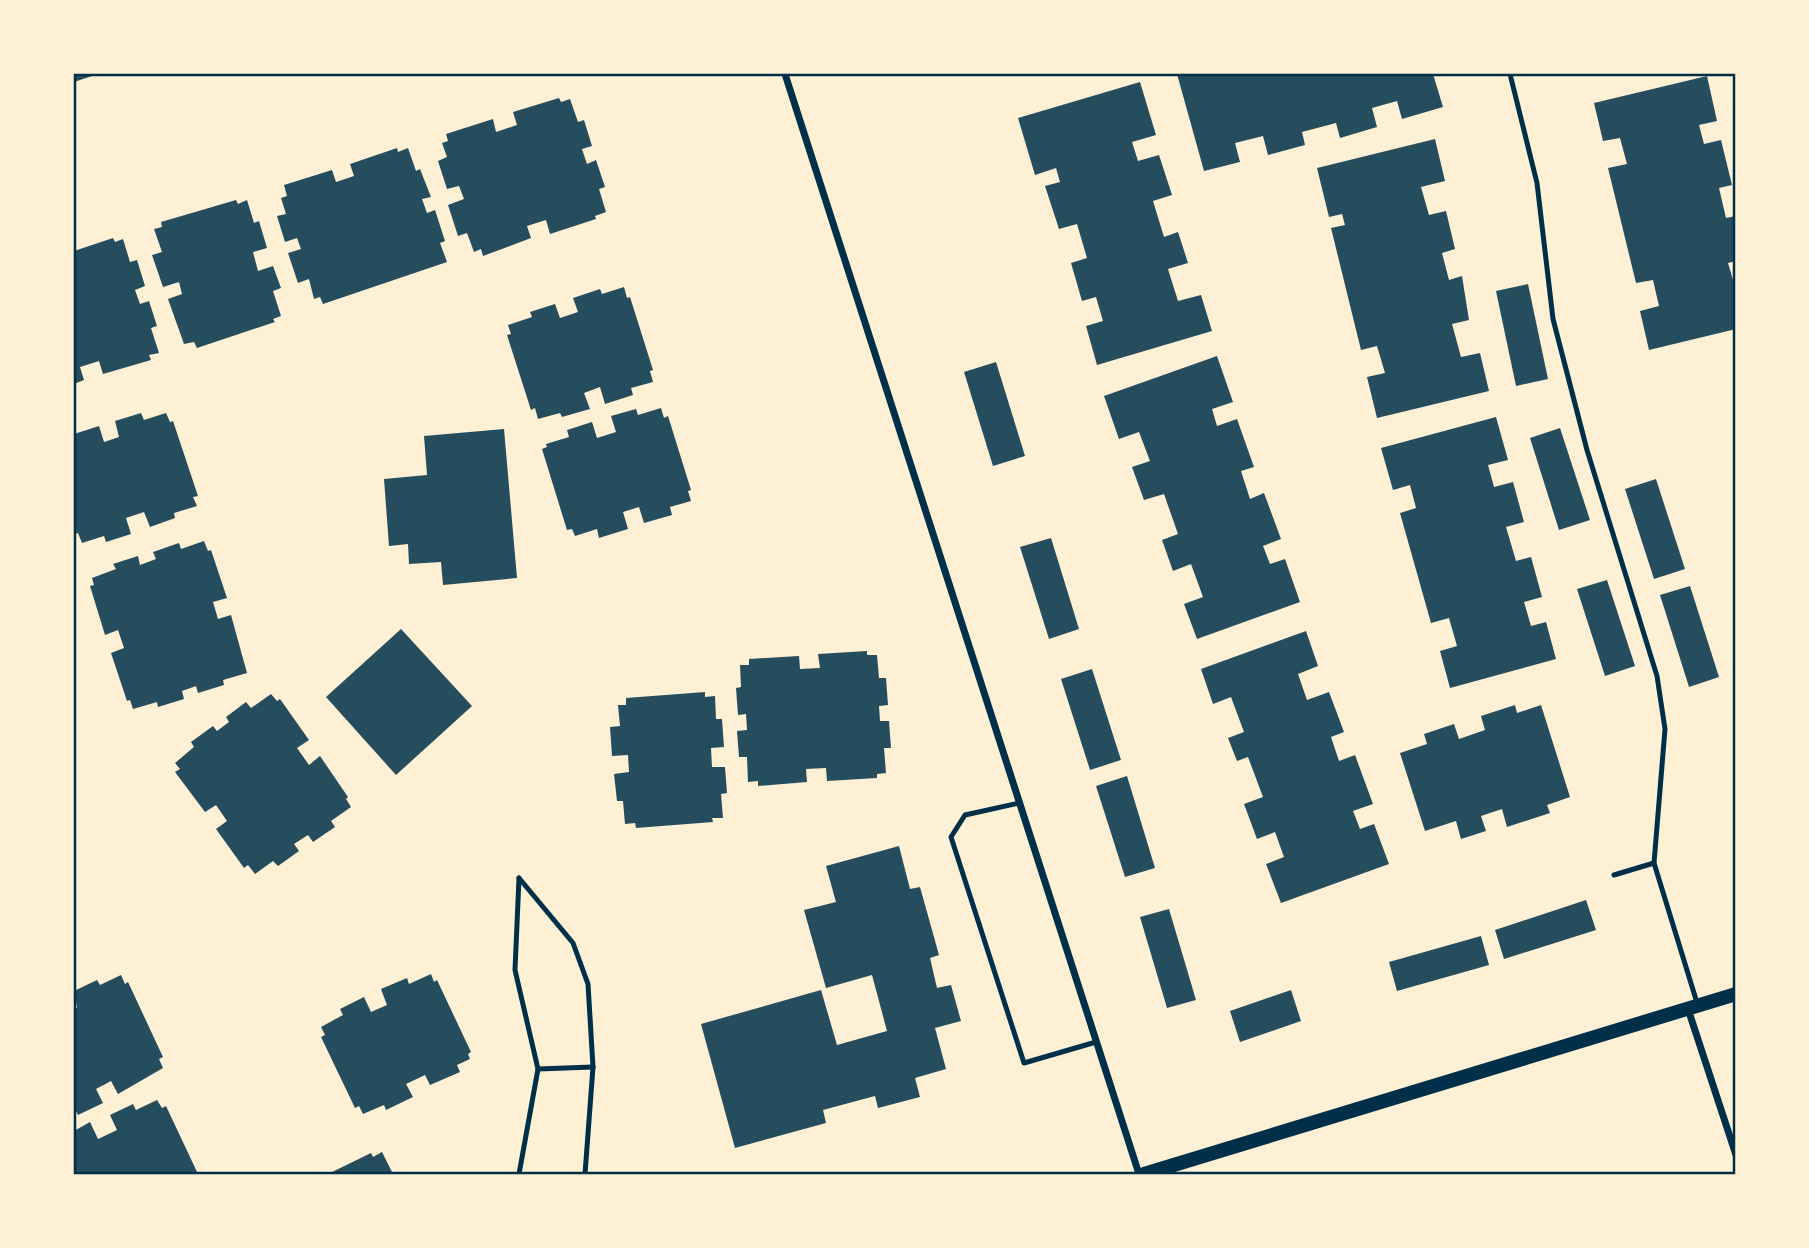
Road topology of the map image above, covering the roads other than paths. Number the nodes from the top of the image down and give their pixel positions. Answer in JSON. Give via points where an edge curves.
{"nodes":[{"id":1,"x":785,"y":74,"type":"edge"},
{"id":2,"x":1510,"y":74,"type":"edge"},
{"id":3,"x":1019,"y":803,"type":"junction"},
{"id":4,"x":1654,"y":863,"type":"junction"},
{"id":5,"x":1614,"y":875,"type":"dead end"},
{"id":6,"x":1735,"y":994,"type":"edge"},
{"id":7,"x":1693,"y":1007,"type":"junction"},
{"id":8,"x":1096,"y":1042,"type":"junction"},
{"id":9,"x":593,"y":1067,"type":"junction"},
{"id":10,"x":538,"y":1069,"type":"junction"},
{"id":11,"x":1735,"y":1155,"type":"edge"},
{"id":12,"x":519,"y":1174,"type":"edge"},
{"id":13,"x":585,"y":1174,"type":"edge"},
{"id":14,"x":1141,"y":1174,"type":"edge"}],
"edges":[{"from":1,"to":3,"type":"street"},
{"from":2,"to":4,"type":"lane","via":[[1537,183],[1553,319],[1587,450],[1657,676],[1665,729]]},
{"from":3,"to":8,"type":"street"},
{"from":3,"to":8,"type":"lane","via":[[965,816],[951,837],[1012,1028],[1024,1063]]},
{"from":4,"to":5,"type":"lane"},
{"from":4,"to":7,"type":"lane"},
{"from":6,"to":7,"type":"main road"},
{"from":7,"to":11,"type":"street"},
{"from":7,"to":14,"type":"main road"},
{"from":8,"to":14,"type":"street"},
{"from":9,"to":10,"type":"lane"},
{"from":9,"to":10,"type":"lane","via":[[588,984],[573,943],[519,878],[515,970]]},
{"from":9,"to":13,"type":"lane"},
{"from":10,"to":12,"type":"lane"}]}
